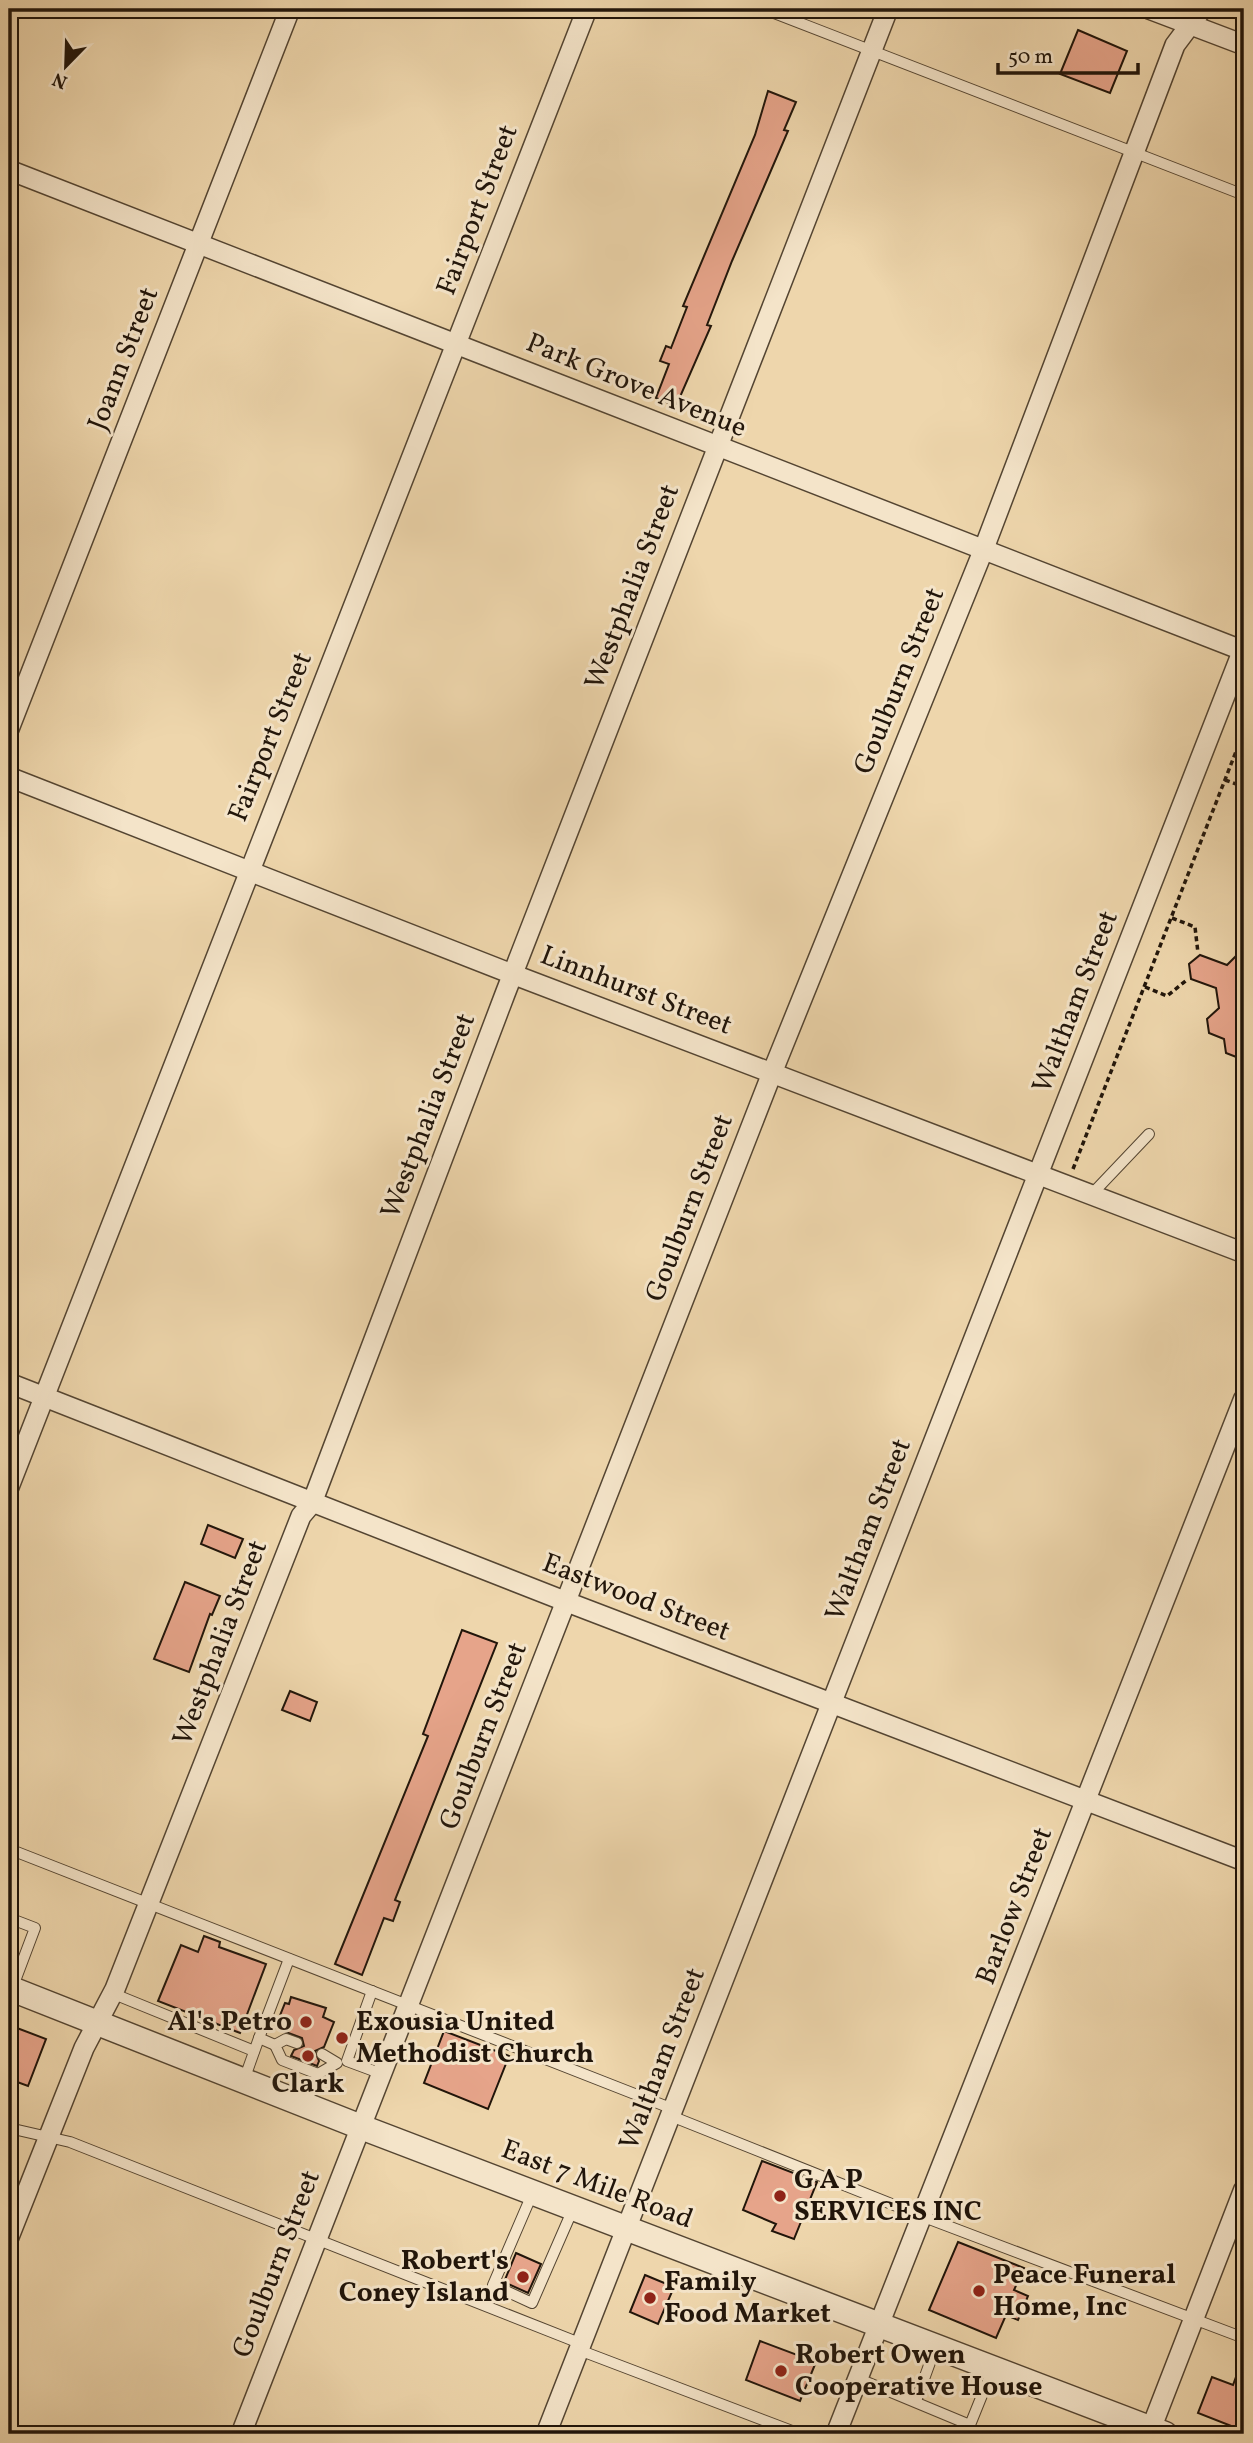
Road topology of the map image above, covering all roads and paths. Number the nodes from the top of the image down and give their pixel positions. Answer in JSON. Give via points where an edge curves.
{"nodes":[{"id":1,"x":290,"y":9,"type":"edge"},
{"id":2,"x":587,"y":9,"type":"edge"},
{"id":3,"x":764,"y":9,"type":"edge"},
{"id":4,"x":888,"y":9,"type":"edge"},
{"id":5,"x":1149,"y":9,"type":"edge"},
{"id":6,"x":1197,"y":17,"type":"edge"},
{"id":7,"x":1244,"y":45,"type":"edge"},
{"id":8,"x":871,"y":51,"type":"junction"},
{"id":9,"x":1134,"y":152,"type":"junction"},
{"id":10,"x":9,"y":170,"type":"edge"},
{"id":11,"x":1244,"y":195,"type":"edge"},
{"id":12,"x":199,"y":243,"type":"junction"},
{"id":13,"x":456,"y":344,"type":"junction"},
{"id":14,"x":717,"y":448,"type":"junction"},
{"id":15,"x":983,"y":551,"type":"junction"},
{"id":16,"x":1244,"y":649,"type":"edge"},
{"id":17,"x":9,"y":729,"type":"edge"},
{"id":18,"x":1244,"y":731,"type":"edge"},
{"id":19,"x":9,"y":777,"type":"edge"},
{"id":20,"x":1225,"y":780,"type":"junction"},
{"id":21,"x":1244,"y":787,"type":"edge"},
{"id":22,"x":249,"y":870,"type":"junction"},
{"id":23,"x":1171,"y":918,"type":"junction"},
{"id":24,"x":1198,"y":953,"type":"dead end"},
{"id":25,"x":512,"y":974,"type":"junction"},
{"id":26,"x":1188,"y":979,"type":"dead end"},
{"id":27,"x":1145,"y":987,"type":"junction"},
{"id":28,"x":772,"y":1073,"type":"junction"},
{"id":29,"x":1149,"y":1134,"type":"dead end"},
{"id":30,"x":1038,"y":1174,"type":"junction"},
{"id":31,"x":1064,"y":1184,"type":"junction"},
{"id":32,"x":1092,"y":1194,"type":"junction"},
{"id":33,"x":1244,"y":1253,"type":"edge"},
{"id":34,"x":9,"y":1383,"type":"edge"},
{"id":35,"x":44,"y":1397,"type":"junction"},
{"id":36,"x":1244,"y":1398,"type":"edge"},
{"id":37,"x":9,"y":1487,"type":"edge"},
{"id":38,"x":312,"y":1503,"type":"junction"},
{"id":39,"x":567,"y":1602,"type":"junction"},
{"id":40,"x":832,"y":1702,"type":"junction"},
{"id":41,"x":1087,"y":1800,"type":"junction"},
{"id":42,"x":9,"y":1849,"type":"edge"},
{"id":43,"x":1244,"y":1861,"type":"edge"},
{"id":44,"x":149,"y":1903,"type":"junction"},
{"id":45,"x":9,"y":1918,"type":"edge"},
{"id":46,"x":289,"y":1959,"type":"junction"},
{"id":47,"x":11,"y":1988,"type":"edge"},
{"id":48,"x":372,"y":1991,"type":"junction"},
{"id":49,"x":114,"y":1994,"type":"junction"},
{"id":50,"x":408,"y":2006,"type":"junction"},
{"id":51,"x":96,"y":2022,"type":"junction"},
{"id":52,"x":259,"y":2038,"type":"junction"},
{"id":53,"x":297,"y":2043,"type":"dead end"},
{"id":54,"x":275,"y":2045,"type":"junction"},
{"id":55,"x":254,"y":2052,"type":"junction"},
{"id":56,"x":322,"y":2054,"type":"dead end"},
{"id":57,"x":342,"y":2062,"type":"junction"},
{"id":58,"x":318,"y":2074,"type":"junction"},
{"id":59,"x":382,"y":2074,"type":"junction"},
{"id":60,"x":244,"y":2081,"type":"junction"},
{"id":61,"x":305,"y":2105,"type":"junction"},
{"id":62,"x":672,"y":2113,"type":"junction"},
{"id":63,"x":361,"y":2127,"type":"junction"},
{"id":64,"x":9,"y":2128,"type":"edge"},
{"id":65,"x":48,"y":2137,"type":"junction"},
{"id":66,"x":1244,"y":2189,"type":"edge"},
{"id":67,"x":533,"y":2192,"type":"junction"},
{"id":68,"x":574,"y":2207,"type":"junction"},
{"id":69,"x":924,"y":2217,"type":"junction"},
{"id":70,"x":627,"y":2227,"type":"junction"},
{"id":71,"x":9,"y":2237,"type":"edge"},
{"id":72,"x":317,"y":2239,"type":"junction"},
{"id":73,"x":1194,"y":2319,"type":"junction"},
{"id":74,"x":878,"y":2325,"type":"junction"},
{"id":75,"x":1244,"y":2338,"type":"edge"},
{"id":76,"x":936,"y":2346,"type":"junction"},
{"id":77,"x":580,"y":2347,"type":"junction"},
{"id":78,"x":993,"y":2367,"type":"junction"},
{"id":79,"x":857,"y":2378,"type":"junction"},
{"id":80,"x":916,"y":2401,"type":"junction"},
{"id":81,"x":1155,"y":2432,"type":"edge"},
{"id":82,"x":241,"y":2434,"type":"edge"},
{"id":83,"x":546,"y":2434,"type":"edge"},
{"id":84,"x":800,"y":2434,"type":"edge"},
{"id":85,"x":836,"y":2434,"type":"edge"}],
"edges":[{"from":1,"to":12,"type":"street","name":"Joann Street"},
{"from":2,"to":13,"type":"street","name":"Fairport Street"},
{"from":3,"to":8,"type":"lane"},
{"from":4,"to":8,"type":"street","name":"Westphalia Street"},
{"from":5,"to":6,"type":"street"},
{"from":6,"to":7,"type":"street"},
{"from":6,"to":9,"type":"street","name":"Goulburn Street","via":[[1175,45]]},
{"from":8,"to":9,"type":"lane"},
{"from":8,"to":14,"type":"street","name":"Westphalia Street"},
{"from":9,"to":11,"type":"lane"},
{"from":9,"to":15,"type":"street","name":"Goulburn Street"},
{"from":10,"to":12,"type":"street","name":"Park Grove Avenue"},
{"from":12,"to":13,"type":"street","name":"Park Grove Avenue"},
{"from":12,"to":17,"type":"street","name":"Joann Street"},
{"from":13,"to":14,"type":"street","name":"Park Grove Avenue"},
{"from":13,"to":22,"type":"street","name":"Fairport Street"},
{"from":14,"to":15,"type":"street","name":"Park Grove Avenue"},
{"from":14,"to":25,"type":"street","name":"Westphalia Street"},
{"from":15,"to":16,"type":"street","name":"Park Grove Avenue"},
{"from":15,"to":28,"type":"street","name":"Goulburn Street"},
{"from":16,"to":30,"type":"street","name":"Waltham Street"},
{"from":18,"to":20,"type":"path"},
{"from":19,"to":22,"type":"street","name":"Linnhurst Street"},
{"from":20,"to":21,"type":"path"},
{"from":20,"to":23,"type":"path"},
{"from":22,"to":25,"type":"street","name":"Linnhurst Street"},
{"from":22,"to":35,"type":"street","name":"Fairport Street"},
{"from":23,"to":24,"type":"path","via":[[1195,927]]},
{"from":23,"to":27,"type":"path"},
{"from":25,"to":28,"type":"street","name":"Linnhurst Street"},
{"from":25,"to":38,"type":"street","name":"Westphalia Street"},
{"from":26,"to":27,"type":"path","via":[[1167,996]]},
{"from":27,"to":31,"type":"path"},
{"from":28,"to":30,"type":"street","name":"Linnhurst Street"},
{"from":28,"to":39,"type":"street","name":"Goulburn Street"},
{"from":29,"to":32,"type":"lane"},
{"from":30,"to":31,"type":"street","name":"Linnhurst Street"},
{"from":30,"to":40,"type":"street","name":"Waltham Street"},
{"from":31,"to":32,"type":"street","name":"Linnhurst Street"},
{"from":32,"to":33,"type":"street","name":"Linnhurst Street"},
{"from":34,"to":35,"type":"street","name":"Eastwood Street"},
{"from":35,"to":37,"type":"street","name":"Fairport Street"},
{"from":35,"to":38,"type":"street","name":"Eastwood Street"},
{"from":36,"to":41,"type":"street","name":"Barlow Street"},
{"from":38,"to":39,"type":"street","name":"Eastwood Street"},
{"from":38,"to":44,"type":"street","name":"Westphalia Street","via":[[301,1516]]},
{"from":39,"to":40,"type":"street","name":"Eastwood Street"},
{"from":39,"to":50,"type":"street","name":"Goulburn Street"},
{"from":40,"to":41,"type":"street","name":"Eastwood Street"},
{"from":40,"to":62,"type":"street","name":"Waltham Street"},
{"from":41,"to":43,"type":"street","name":"Eastwood Street"},
{"from":41,"to":69,"type":"street","name":"Barlow Street"},
{"from":42,"to":44,"type":"lane"},
{"from":44,"to":46,"type":"lane"},
{"from":44,"to":49,"type":"street","name":"Westphalia Street"},
{"from":45,"to":47,"type":"lane","via":[[35,1928]]},
{"from":46,"to":48,"type":"lane"},
{"from":46,"to":52,"type":"lane"},
{"from":47,"to":51,"type":"street","name":"East 7 Mile Road"},
{"from":48,"to":50,"type":"lane"},
{"from":48,"to":57,"type":"lane"},
{"from":49,"to":51,"type":"street","name":"Westphalia Street"},
{"from":49,"to":55,"type":"lane"},
{"from":50,"to":59,"type":"street","name":"Goulburn Street"},
{"from":50,"to":62,"type":"lane"},
{"from":51,"to":60,"type":"street","name":"East 7 Mile Road"},
{"from":51,"to":65,"type":"street","name":"Westphalia Street"},
{"from":52,"to":54,"type":"lane"},
{"from":52,"to":55,"type":"lane"},
{"from":53,"to":54,"type":"lane","via":[[286,2039]]},
{"from":54,"to":58,"type":"lane","via":[[282,2060]]},
{"from":55,"to":60,"type":"lane"},
{"from":56,"to":57,"type":"lane"},
{"from":57,"to":58,"type":"lane"},
{"from":57,"to":59,"type":"lane"},
{"from":58,"to":61,"type":"lane"},
{"from":59,"to":63,"type":"street","name":"Goulburn Street"},
{"from":60,"to":61,"type":"street","name":"East 7 Mile Road"},
{"from":61,"to":63,"type":"street","name":"East 7 Mile Road"},
{"from":62,"to":69,"type":"lane"},
{"from":62,"to":70,"type":"street","name":"Waltham Street"},
{"from":63,"to":67,"type":"street","name":"East 7 Mile Road"},
{"from":63,"to":72,"type":"street","name":"Goulburn Street"},
{"from":64,"to":65,"type":"lane"},
{"from":65,"to":71,"type":"street","name":"Westphalia Street"},
{"from":65,"to":72,"type":"lane"},
{"from":66,"to":73,"type":"street"},
{"from":67,"to":68,"type":"street","name":"East 7 Mile Road"},
{"from":67,"to":68,"type":"lane","via":[[493,2285],[532,2303]]},
{"from":68,"to":70,"type":"street","name":"East 7 Mile Road"},
{"from":69,"to":73,"type":"lane"},
{"from":69,"to":74,"type":"street","name":"Barlow Street"},
{"from":70,"to":74,"type":"street","name":"East 7 Mile Road"},
{"from":70,"to":77,"type":"street","name":"Waltham Street"},
{"from":72,"to":77,"type":"lane"},
{"from":72,"to":82,"type":"street","name":"Goulburn Street"},
{"from":73,"to":75,"type":"lane"},
{"from":73,"to":81,"type":"street"},
{"from":74,"to":76,"type":"street","name":"East 7 Mile Road"},
{"from":74,"to":79,"type":"street","name":"Barlow Street"},
{"from":76,"to":78,"type":"street","name":"East 7 Mile Road"},
{"from":76,"to":80,"type":"lane"},
{"from":77,"to":83,"type":"street","name":"Waltham Street"},
{"from":77,"to":84,"type":"lane"},
{"from":78,"to":80,"type":"lane","via":[[970,2425]]},
{"from":78,"to":81,"type":"street","name":"East 7 Mile Road"},
{"from":79,"to":80,"type":"lane"},
{"from":79,"to":85,"type":"street","name":"Barlow Street"}]}
